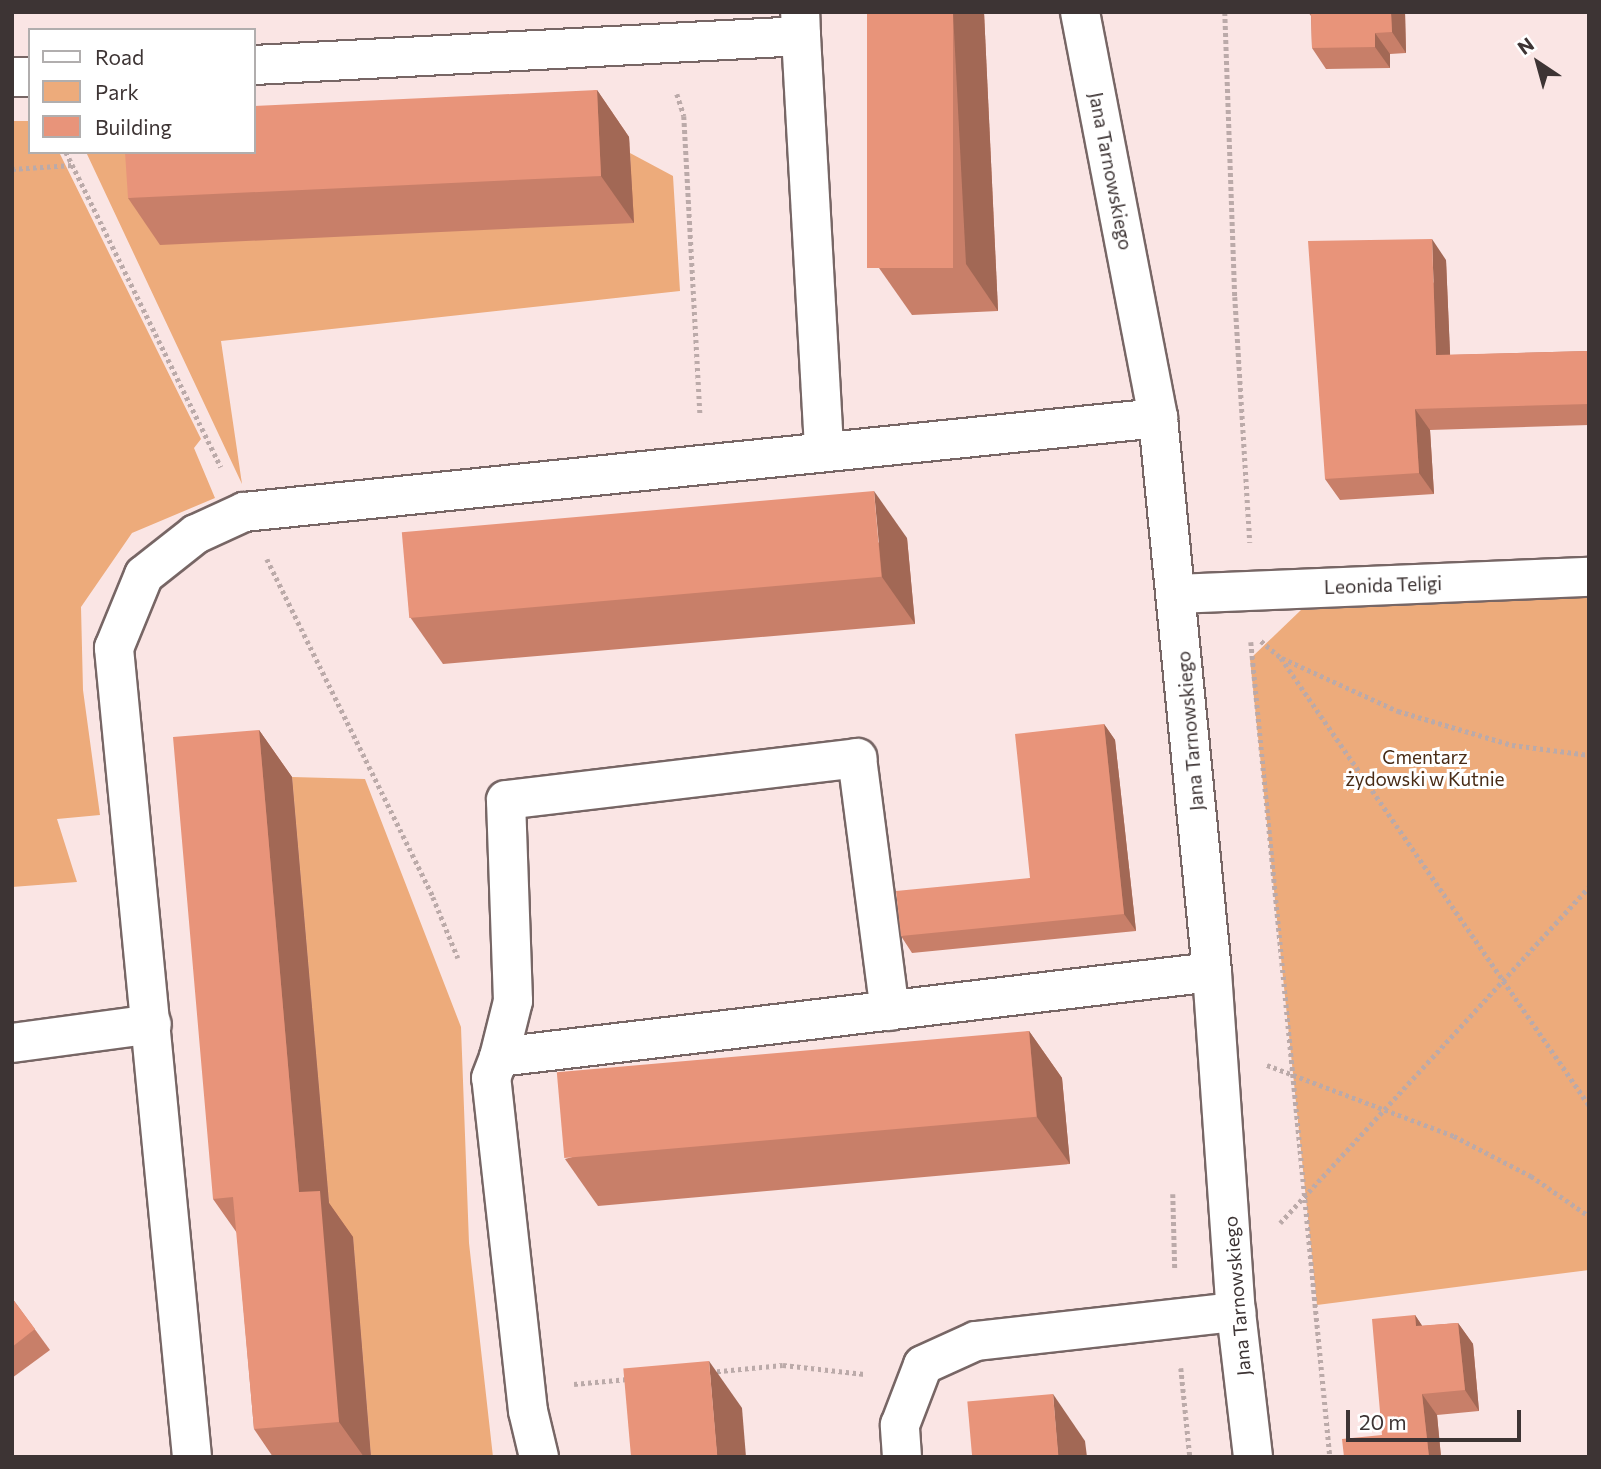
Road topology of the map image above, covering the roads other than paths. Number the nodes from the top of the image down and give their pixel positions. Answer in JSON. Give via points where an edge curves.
{"nodes":[{"id":1,"x":1080,"y":12,"type":"edge"},
{"id":2,"x":801,"y":24,"type":"edge"},
{"id":3,"x":256,"y":65,"type":"edge"},
{"id":4,"x":1158,"y":418,"type":"junction"},
{"id":5,"x":824,"y":450,"type":"junction"},
{"id":6,"x":1589,"y":577,"type":"edge"},
{"id":7,"x":1177,"y":594,"type":"junction"},
{"id":8,"x":1212,"y":972,"type":"junction"},
{"id":9,"x":890,"y":1011,"type":"junction"},
{"id":10,"x":152,"y":1024,"type":"junction"},
{"id":11,"x":12,"y":1043,"type":"edge"},
{"id":12,"x":499,"y":1058,"type":"junction"},
{"id":13,"x":1236,"y":1312,"type":"junction"},
{"id":14,"x":192,"y":1457,"type":"edge"},
{"id":15,"x":538,"y":1457,"type":"edge"},
{"id":16,"x":902,"y":1457,"type":"edge"},
{"id":17,"x":1253,"y":1457,"type":"edge"}],
"edges":[{"from":1,"to":4,"type":"street","name":"Jana Tarnowskiego"},
{"from":2,"to":3,"type":"street"},
{"from":2,"to":5,"type":"street"},
{"from":4,"to":5,"type":"street"},
{"from":4,"to":7,"type":"street","name":"Jana Tarnowskiego"},
{"from":5,"to":10,"type":"street","via":[[244,512],[196,534],[144,575],[114,649]]},
{"from":6,"to":7,"type":"street","name":"Leonida Teligi"},
{"from":7,"to":8,"type":"street","name":"Jana Tarnowskiego"},
{"from":8,"to":9,"type":"street"},
{"from":8,"to":13,"type":"street","name":"Jana Tarnowskiego"},
{"from":9,"to":12,"type":"street"},
{"from":9,"to":12,"type":"street","via":[[857,758],[547,795],[506,800],[513,1001]]},
{"from":10,"to":11,"type":"street"},
{"from":10,"to":14,"type":"street"},
{"from":12,"to":15,"type":"street","via":[[491,1078],[527,1411]]},
{"from":13,"to":16,"type":"street","via":[[975,1341],[923,1365],[900,1424]]},
{"from":13,"to":17,"type":"street","name":"Jana Tarnowskiego"}]}
